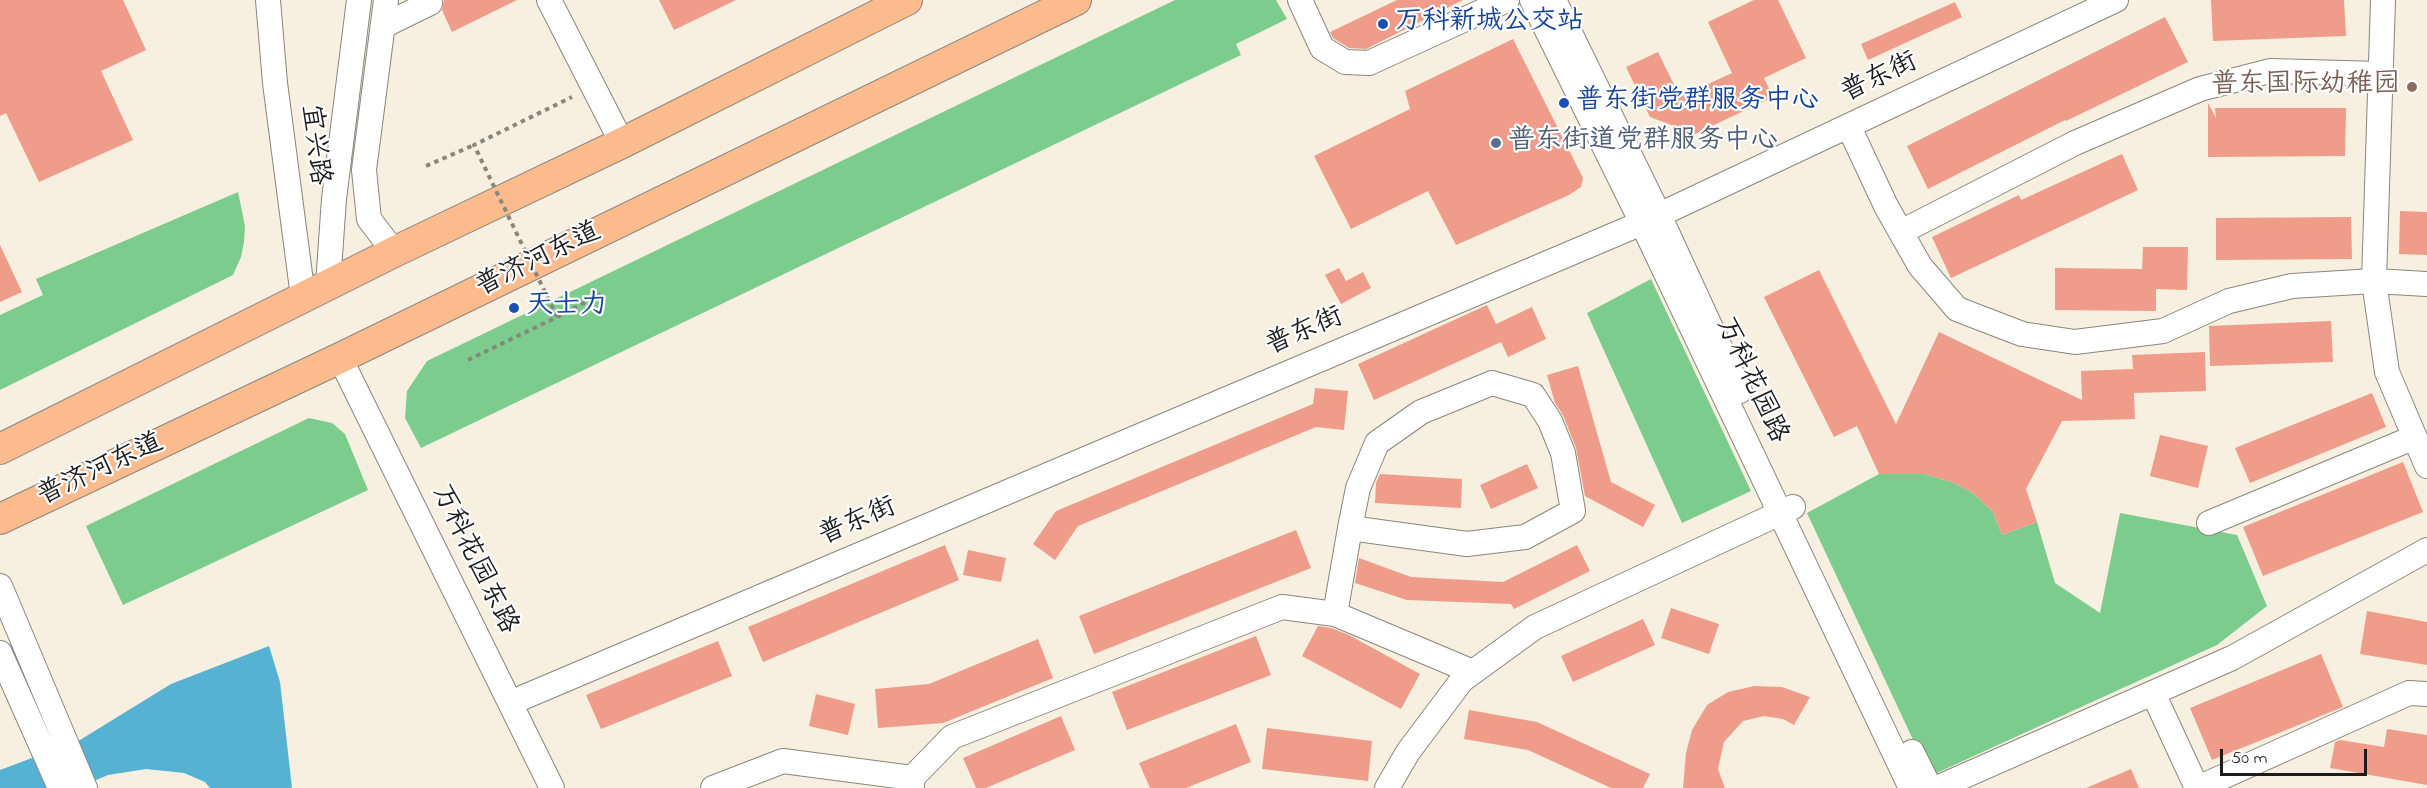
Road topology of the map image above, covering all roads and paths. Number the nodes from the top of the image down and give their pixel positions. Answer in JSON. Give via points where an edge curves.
{"nodes":[{"id":1,"x":268,"y":0,"type":"edge"},
{"id":2,"x":358,"y":0,"type":"edge"},
{"id":3,"x":386,"y":0,"type":"edge"},
{"id":4,"x":549,"y":0,"type":"edge"},
{"id":5,"x":907,"y":0,"type":"edge"},
{"id":6,"x":1076,"y":0,"type":"edge"},
{"id":7,"x":1300,"y":0,"type":"edge"},
{"id":8,"x":1507,"y":0,"type":"edge"},
{"id":9,"x":1532,"y":0,"type":"edge"},
{"id":10,"x":1554,"y":0,"type":"edge"},
{"id":11,"x":2116,"y":0,"type":"edge"},
{"id":12,"x":2383,"y":0,"type":"edge"},
{"id":13,"x":430,"y":3,"type":"dead end"},
{"id":14,"x":382,"y":26,"type":"junction"},
{"id":15,"x":2380,"y":74,"type":"junction"},
{"id":16,"x":572,"y":97,"type":"dead end"},
{"id":17,"x":1849,"y":127,"type":"junction"},
{"id":18,"x":622,"y":143,"type":"junction"},
{"id":19,"x":474,"y":145,"type":"junction"},
{"id":20,"x":426,"y":166,"type":"dead end"},
{"id":21,"x":1651,"y":219,"type":"junction"},
{"id":22,"x":1901,"y":232,"type":"junction"},
{"id":23,"x":394,"y":252,"type":"junction"},
{"id":24,"x":2374,"y":281,"type":"junction"},
{"id":25,"x":2427,"y":284,"type":"edge"},
{"id":26,"x":315,"y":291,"type":"junction"},
{"id":27,"x":601,"y":294,"type":"dead end"},
{"id":28,"x":557,"y":316,"type":"junction"},
{"id":29,"x":340,"y":357,"type":"junction"},
{"id":30,"x":468,"y":360,"type":"dead end"},
{"id":31,"x":2415,"y":436,"type":"junction"},
{"id":32,"x":0,"y":449,"type":"edge"},
{"id":33,"x":2427,"y":466,"type":"edge"},
{"id":34,"x":1786,"y":510,"type":"junction"},
{"id":35,"x":0,"y":519,"type":"edge"},
{"id":36,"x":2209,"y":523,"type":"dead end"},
{"id":37,"x":1350,"y":528,"type":"junction"},
{"id":38,"x":2427,"y":550,"type":"edge"},
{"id":39,"x":0,"y":586,"type":"edge"},
{"id":40,"x":1335,"y":614,"type":"junction"},
{"id":41,"x":0,"y":653,"type":"edge"},
{"id":42,"x":1473,"y":672,"type":"junction"},
{"id":43,"x":2153,"y":693,"type":"junction"},
{"id":44,"x":2427,"y":694,"type":"edge"},
{"id":45,"x":510,"y":702,"type":"junction"},
{"id":46,"x":51,"y":737,"type":"junction"},
{"id":47,"x":912,"y":783,"type":"edge"},
{"id":48,"x":60,"y":788,"type":"edge"},
{"id":49,"x":85,"y":788,"type":"edge"},
{"id":50,"x":552,"y":788,"type":"edge"},
{"id":51,"x":713,"y":788,"type":"edge"},
{"id":52,"x":1387,"y":788,"type":"edge"},
{"id":53,"x":1911,"y":788,"type":"edge"},
{"id":54,"x":1930,"y":788,"type":"edge"},
{"id":55,"x":1936,"y":788,"type":"edge"},
{"id":56,"x":2198,"y":788,"type":"edge"}],
"edges":[{"from":1,"to":26,"type":"street","name":"宜兴路","via":[[275,83]]},
{"from":2,"to":26,"type":"street","via":[[334,199]]},
{"from":3,"to":14,"type":"street"},
{"from":4,"to":18,"type":"street"},
{"from":5,"to":18,"type":"main road"},
{"from":6,"to":29,"type":"main road","name":"普济河东道"},
{"from":7,"to":8,"type":"street","via":[[1322,48],[1345,62],[1369,63]]},
{"from":9,"to":21,"type":"street","name":"万科花园路"},
{"from":10,"to":21,"type":"street","name":"万科花园路"},
{"from":11,"to":17,"type":"street","name":"普东街"},
{"from":12,"to":15,"type":"street"},
{"from":13,"to":14,"type":"street"},
{"from":14,"to":23,"type":"street","via":[[364,170],[369,219]]},
{"from":15,"to":22,"type":"street","via":[[2270,71],[2200,89],[2075,143]]},
{"from":15,"to":24,"type":"street"},
{"from":16,"to":19,"type":"path","bridge":true},
{"from":17,"to":21,"type":"street","name":"普东街"},
{"from":17,"to":22,"type":"street"},
{"from":18,"to":23,"type":"main road"},
{"from":19,"to":20,"type":"path"},
{"from":19,"to":28,"type":"path","bridge":true},
{"from":21,"to":34,"type":"street","name":"万科花园路"},
{"from":21,"to":45,"type":"street","name":"普东街"},
{"from":22,"to":24,"type":"street","via":[[1920,266],[1957,309],[2022,334],[2075,342],[2163,330],[2229,301],[2292,286]]},
{"from":23,"to":26,"type":"main road"},
{"from":24,"to":25,"type":"street"},
{"from":24,"to":31,"type":"street","via":[[2387,372]]},
{"from":26,"to":32,"type":"main road"},
{"from":27,"to":28,"type":"path"},
{"from":28,"to":30,"type":"path","bridge":true},
{"from":29,"to":35,"type":"main road","name":"普济河东道"},
{"from":29,"to":45,"type":"street","name":"万科花园东路"},
{"from":31,"to":33,"type":"street"},
{"from":31,"to":36,"type":"street"},
{"from":34,"to":42,"type":"street","via":[[1535,627]]},
{"from":34,"to":53,"type":"street","name":"万科花园路"},
{"from":34,"to":54,"type":"street","name":"万科花园路"},
{"from":37,"to":37,"type":"street","via":[[1358,488],[1377,443],[1421,412],[1492,382],[1533,395],[1550,421],[1563,453],[1573,511],[1535,532],[1525,537],[1467,544]]},
{"from":37,"to":40,"type":"street"},
{"from":38,"to":43,"type":"street","via":[[2232,658]]},
{"from":39,"to":46,"type":"street"},
{"from":40,"to":42,"type":"street"},
{"from":40,"to":47,"type":"street","via":[[1282,607],[952,738]]},
{"from":41,"to":46,"type":"street"},
{"from":42,"to":52,"type":"street","via":[[1462,680],[1408,752]]},
{"from":43,"to":55,"type":"street"},
{"from":43,"to":56,"type":"street"},
{"from":44,"to":56,"type":"street","via":[[2409,693]]},
{"from":45,"to":50,"type":"street","name":"万科花园东路"},
{"from":46,"to":48,"type":"street"},
{"from":46,"to":49,"type":"street"},
{"from":47,"to":51,"type":"street","via":[[783,761]]}]}
